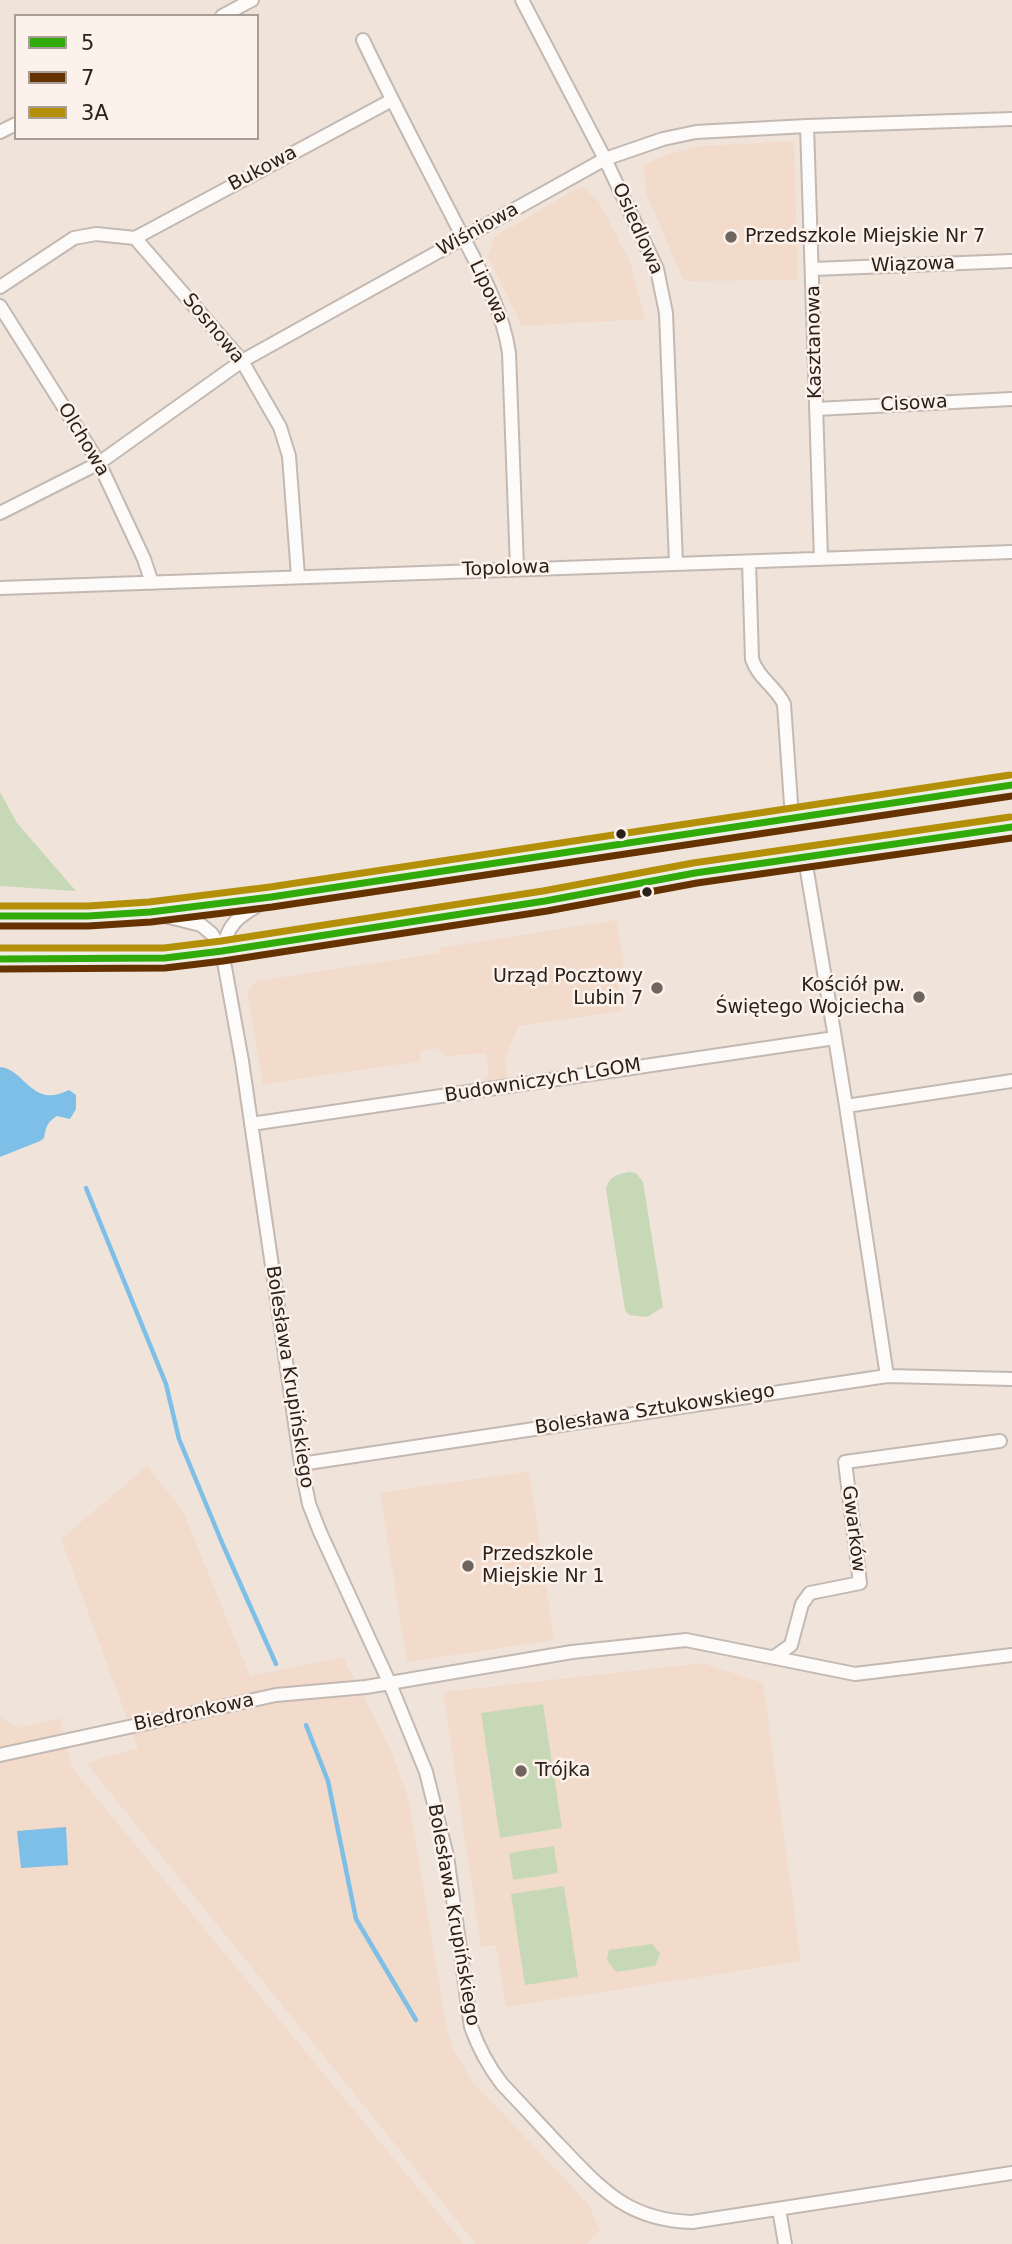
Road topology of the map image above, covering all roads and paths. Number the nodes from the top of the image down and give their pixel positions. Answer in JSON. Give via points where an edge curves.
{"nodes":[{"id":1,"x":252,"y":0,"type":"edge"},
{"id":2,"x":522,"y":0,"type":"edge"},
{"id":3,"x":226,"y":14,"type":"edge"},
{"id":4,"x":363,"y":40,"type":"dead end"},
{"id":5,"x":392,"y":100,"type":"junction"},
{"id":6,"x":1012,"y":119,"type":"edge"},
{"id":7,"x":807,"y":126,"type":"junction"},
{"id":8,"x":606,"y":159,"type":"junction"},
{"id":9,"x":463,"y":238,"type":"junction"},
{"id":10,"x":135,"y":239,"type":"junction"},
{"id":11,"x":1012,"y":261,"type":"edge"},
{"id":12,"x":813,"y":269,"type":"junction"},
{"id":13,"x":0,"y":286,"type":"edge"},
{"id":14,"x":0,"y":306,"type":"edge"},
{"id":15,"x":242,"y":361,"type":"junction"},
{"id":16,"x":1012,"y":399,"type":"edge"},
{"id":17,"x":816,"y":409,"type":"junction"},
{"id":18,"x":99,"y":463,"type":"junction"},
{"id":19,"x":0,"y":513,"type":"edge"},
{"id":20,"x":1012,"y":552,"type":"edge"},
{"id":21,"x":821,"y":559,"type":"junction"},
{"id":22,"x":749,"y":562,"type":"junction"},
{"id":23,"x":676,"y":563,"type":"junction"},
{"id":24,"x":517,"y":568,"type":"junction"},
{"id":25,"x":298,"y":576,"type":"junction"},
{"id":26,"x":152,"y":583,"type":"junction"},
{"id":27,"x":0,"y":588,"type":"edge"},
{"id":28,"x":1012,"y":785,"type":"edge"},
{"id":29,"x":792,"y":818,"type":"junction"},
{"id":30,"x":1012,"y":827,"type":"edge"},
{"id":31,"x":804,"y":859,"type":"junction"},
{"id":32,"x":271,"y":897,"type":"junction"},
{"id":33,"x":150,"y":912,"type":"junction"},
{"id":34,"x":0,"y":916,"type":"edge"},
{"id":35,"x":222,"y":951,"type":"junction"},
{"id":36,"x":0,"y":959,"type":"edge"},
{"id":37,"x":835,"y":1038,"type":"junction"},
{"id":38,"x":1012,"y":1081,"type":"edge"},
{"id":39,"x":846,"y":1106,"type":"junction"},
{"id":40,"x":251,"y":1124,"type":"junction"},
{"id":41,"x":887,"y":1376,"type":"junction"},
{"id":42,"x":1012,"y":1379,"type":"edge"},
{"id":43,"x":1000,"y":1441,"type":"dead end"},
{"id":44,"x":300,"y":1464,"type":"junction"},
{"id":45,"x":1012,"y":1655,"type":"edge"},
{"id":46,"x":774,"y":1657,"type":"junction"},
{"id":47,"x":390,"y":1684,"type":"junction"},
{"id":48,"x":0,"y":1755,"type":"edge"},
{"id":49,"x":1012,"y":2172,"type":"edge"},
{"id":50,"x":779,"y":2209,"type":"junction"},
{"id":51,"x":785,"y":2244,"type":"edge"}],
"edges":[{"from":1,"to":3,"type":"street"},
{"from":2,"to":8,"type":"street","name":"Osiedlowa"},
{"from":4,"to":5,"type":"street","name":"Lipowa"},
{"from":5,"to":9,"type":"street","name":"Lipowa"},
{"from":5,"to":10,"type":"street","name":"Bukowa"},
{"from":6,"to":7,"type":"street","name":"Wiśniowa"},
{"from":7,"to":8,"type":"street","name":"Wiśniowa","via":[[696,132]]},
{"from":7,"to":12,"type":"street","name":"Kasztanowa"},
{"from":8,"to":9,"type":"street","name":"Wiśniowa"},
{"from":8,"to":23,"type":"street","name":"Osiedlowa","via":[[657,269],[666,313]]},
{"from":9,"to":15,"type":"street","name":"Wiśniowa"},
{"from":9,"to":24,"type":"street","name":"Lipowa","via":[[506,331]]},
{"from":10,"to":13,"type":"street","via":[[74,238]]},
{"from":10,"to":15,"type":"street","name":"Sosnowa"},
{"from":11,"to":12,"type":"street","name":"Wiązowa"},
{"from":12,"to":17,"type":"street","name":"Kasztanowa"},
{"from":14,"to":18,"type":"street","name":"Olchowa"},
{"from":15,"to":18,"type":"street","name":"Wiśniowa"},
{"from":15,"to":25,"type":"street","name":"Sosnowa","via":[[280,427],[289,456]]},
{"from":16,"to":17,"type":"street","name":"Cisowa"},
{"from":17,"to":21,"type":"street","name":"Kasztanowa"},
{"from":18,"to":19,"type":"street","name":"Wiśniowa"},
{"from":18,"to":26,"type":"street","name":"Olchowa"},
{"from":20,"to":21,"type":"street","name":"Topolowa"},
{"from":21,"to":22,"type":"street","name":"Topolowa"},
{"from":22,"to":23,"type":"street","name":"Topolowa"},
{"from":22,"to":29,"type":"street","via":[[752,659],[784,704]]},
{"from":23,"to":24,"type":"street","name":"Topolowa"},
{"from":24,"to":25,"type":"street","name":"Topolowa"},
{"from":25,"to":26,"type":"street","name":"Topolowa"},
{"from":26,"to":27,"type":"street","name":"Topolowa"},
{"from":28,"to":29,"type":"main road"},
{"from":29,"to":32,"type":"main road"},
{"from":30,"to":31,"type":"main road"},
{"from":31,"to":35,"type":"main road"},
{"from":31,"to":37,"type":"street"},
{"from":32,"to":33,"type":"main road"},
{"from":32,"to":35,"type":"street","via":[[232,925]]},
{"from":33,"to":34,"type":"main road"},
{"from":33,"to":35,"type":"street","via":[[201,925]]},
{"from":35,"to":36,"type":"main road","via":[[165,958]]},
{"from":35,"to":40,"type":"street","name":"Bolesława Krupińskiego"},
{"from":37,"to":39,"type":"street"},
{"from":37,"to":40,"type":"street","name":"Budowniczych LGOM"},
{"from":38,"to":39,"type":"street"},
{"from":39,"to":41,"type":"street"},
{"from":40,"to":44,"type":"street","name":"Bolesława Krupińskiego"},
{"from":41,"to":42,"type":"street","name":"Bolesława Sztukowskiego"},
{"from":41,"to":44,"type":"street","name":"Bolesława Sztukowskiego"},
{"from":43,"to":46,"type":"street","name":"Gwarków","via":[[845,1462],[860,1583],[810,1594],[802,1604],[791,1645]]},
{"from":44,"to":47,"type":"street","name":"Bolesława Krupińskiego","via":[[320,1532]]},
{"from":45,"to":46,"type":"street","via":[[855,1674]]},
{"from":46,"to":47,"type":"street","via":[[686,1640],[572,1652]]},
{"from":47,"to":48,"type":"street","name":"Biedronkowa","via":[[276,1695]]},
{"from":47,"to":50,"type":"street","name":"Bolesława Krupińskiego","via":[[426,1772],[447,1856],[471,2027],[488,2067],[605,2192],[630,2207],[660,2219],[684,2221]]},
{"from":49,"to":50,"type":"street","name":"Bolesława Krupińskiego"},
{"from":50,"to":51,"type":"street"}]}
